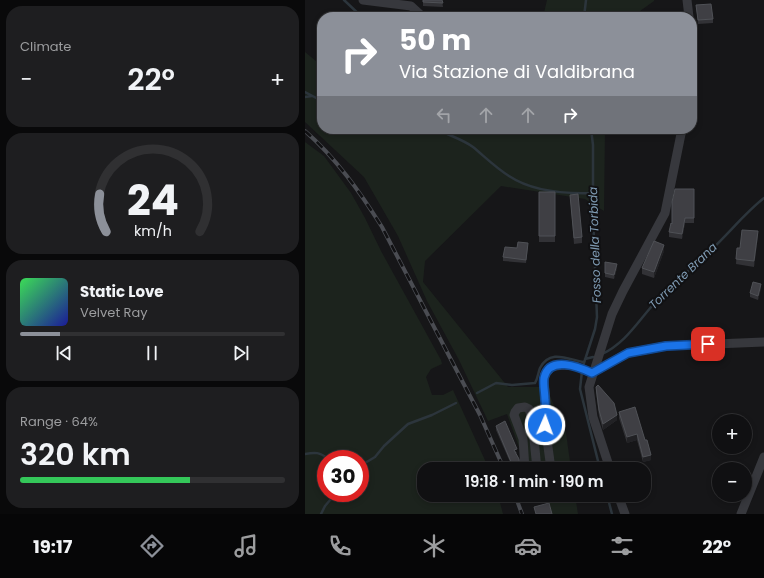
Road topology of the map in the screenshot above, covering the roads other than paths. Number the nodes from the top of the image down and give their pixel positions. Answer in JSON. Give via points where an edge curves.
{"nodes":[{"id":1,"x":363,"y":0,"type":"edge"},
{"id":2,"x":687,"y":0,"type":"edge"},
{"id":3,"x":418,"y":12,"type":"edge"},
{"id":4,"x":688,"y":12,"type":"edge"},
{"id":5,"x":681,"y":134,"type":"edge"},
{"id":6,"x":764,"y":342,"type":"edge"},
{"id":7,"x":592,"y":373,"type":"junction"},
{"id":8,"x":764,"y":457,"type":"edge"},
{"id":9,"x":525,"y":462,"type":"edge"},
{"id":10,"x":536,"y":462,"type":"edge"},
{"id":11,"x":550,"y":462,"type":"edge"},
{"id":12,"x":608,"y":462,"type":"edge"},
{"id":13,"x":621,"y":502,"type":"edge"},
{"id":14,"x":625,"y":514,"type":"edge"},
{"id":15,"x":741,"y":514,"type":"edge"}],
"edges":[{"from":1,"to":3,"type":"street","via":[[411,6]]},
{"from":2,"to":4,"type":"street"},
{"from":5,"to":7,"type":"street","via":[[665,213],[611,314]]},
{"from":6,"to":7,"type":"street","via":[[666,346],[628,353]]},
{"from":7,"to":11,"type":"street","via":[[575,366],[562,365],[551,367],[545,375],[545,425]]},
{"from":7,"to":12,"type":"street","via":[[589,387],[593,417]]},
{"from":8,"to":15,"type":"street"},
{"from":9,"to":10,"type":"street","via":[[523,440],[514,415],[518,408],[525,407],[529,409],[532,419]]},
{"from":13,"to":14,"type":"street"}]}
